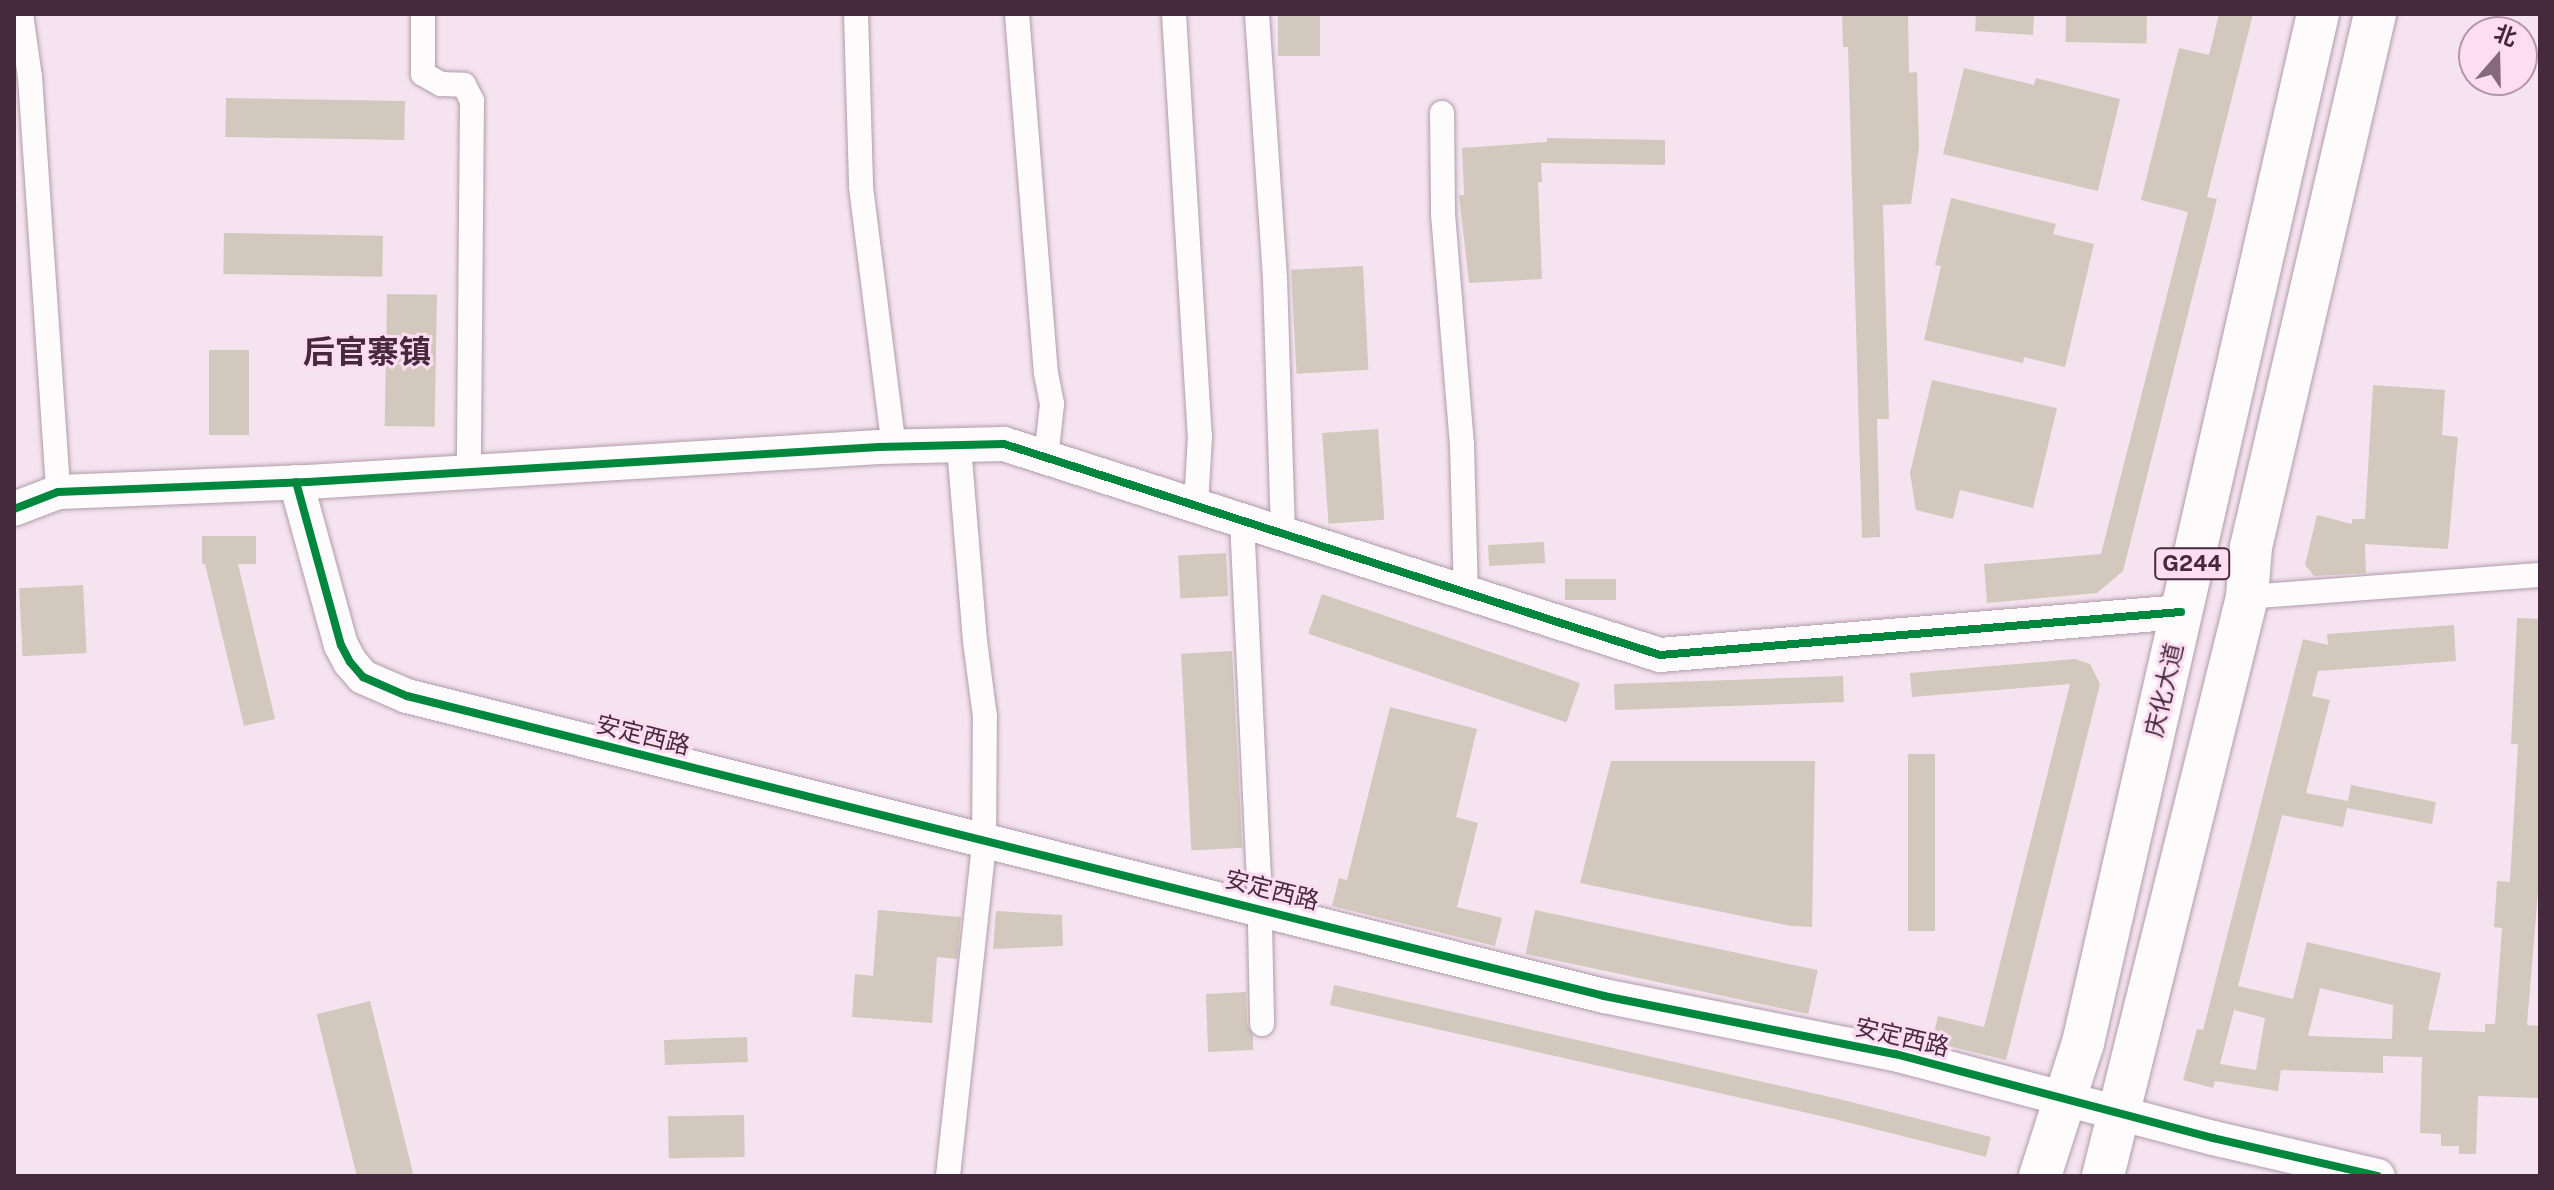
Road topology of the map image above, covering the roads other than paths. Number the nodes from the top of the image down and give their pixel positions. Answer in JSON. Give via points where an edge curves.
{"nodes":[{"id":1,"x":21,"y":14,"type":"edge"},
{"id":2,"x":423,"y":14,"type":"edge"},
{"id":3,"x":856,"y":14,"type":"edge"},
{"id":4,"x":1017,"y":14,"type":"edge"},
{"id":5,"x":1174,"y":14,"type":"edge"},
{"id":6,"x":1257,"y":14,"type":"edge"},
{"id":7,"x":2318,"y":14,"type":"edge"},
{"id":8,"x":2375,"y":14,"type":"edge"},
{"id":9,"x":1442,"y":113,"type":"dead end"},
{"id":10,"x":959,"y":445,"type":"junction"},
{"id":11,"x":894,"y":447,"type":"junction"},
{"id":12,"x":1046,"y":458,"type":"junction"},
{"id":13,"x":469,"y":471,"type":"junction"},
{"id":14,"x":288,"y":483,"type":"junction"},
{"id":15,"x":58,"y":492,"type":"junction"},
{"id":16,"x":1196,"y":506,"type":"junction"},
{"id":17,"x":14,"y":509,"type":"edge"},
{"id":18,"x":1242,"y":520,"type":"junction"},
{"id":19,"x":1283,"y":534,"type":"junction"},
{"id":20,"x":2540,"y":575,"type":"edge"},
{"id":21,"x":1466,"y":593,"type":"junction"},
{"id":22,"x":2247,"y":597,"type":"junction"},
{"id":23,"x":2181,"y":612,"type":"junction"},
{"id":24,"x":984,"y":847,"type":"junction"},
{"id":25,"x":1259,"y":915,"type":"junction"},
{"id":26,"x":1262,"y":1024,"type":"dead end"},
{"id":27,"x":2062,"y":1106,"type":"junction"},
{"id":28,"x":2118,"y":1120,"type":"junction"},
{"id":29,"x":948,"y":1176,"type":"edge"},
{"id":30,"x":2040,"y":1176,"type":"edge"},
{"id":31,"x":2103,"y":1176,"type":"edge"},
{"id":32,"x":2311,"y":1176,"type":"edge"},
{"id":33,"x":2378,"y":1176,"type":"edge"}],
"edges":[{"from":1,"to":15,"type":"street","via":[[30,77]]},
{"from":2,"to":13,"type":"street","via":[[423,74],[441,84],[464,85],[472,101]]},
{"from":3,"to":11,"type":"street","via":[[861,187]]},
{"from":4,"to":12,"type":"street","via":[[1052,404]]},
{"from":5,"to":16,"type":"street","via":[[1200,436]]},
{"from":6,"to":19,"type":"street","via":[[1275,278]]},
{"from":7,"to":23,"type":"highway","name":"庆化大道","number":"G244"},
{"from":8,"to":22,"type":"highway","number":"G244","via":[[2251,547]]},
{"from":9,"to":21,"type":"street","via":[[1443,214],[1462,444]]},
{"from":10,"to":11,"type":"street"},
{"from":10,"to":12,"type":"street","via":[[1004,444]]},
{"from":10,"to":24,"type":"street","via":[[985,717]]},
{"from":11,"to":13,"type":"street"},
{"from":12,"to":16,"type":"street"},
{"from":13,"to":14,"type":"street"},
{"from":14,"to":15,"type":"street"},
{"from":14,"to":24,"type":"street","name":"安定西路","via":[[327,647],[344,679],[358,692],[403,710]]},
{"from":15,"to":17,"type":"street"},
{"from":16,"to":18,"type":"street"},
{"from":18,"to":19,"type":"street"},
{"from":18,"to":25,"type":"street"},
{"from":19,"to":21,"type":"street"},
{"from":20,"to":22,"type":"street"},
{"from":21,"to":23,"type":"street","via":[[1660,655]]},
{"from":22,"to":28,"type":"highway","number":"G244"},
{"from":23,"to":27,"type":"highway","name":"庆化大道","number":"G244","via":[[2083,1043]]},
{"from":24,"to":25,"type":"street","name":"安定西路"},
{"from":24,"to":29,"type":"street"},
{"from":25,"to":26,"type":"street"},
{"from":25,"to":27,"type":"street","name":"安定西路","via":[[1601,1010]]},
{"from":27,"to":28,"type":"street","name":"安定西路"},
{"from":27,"to":30,"type":"highway","name":"庆化大道","number":"G244"},
{"from":28,"to":31,"type":"highway","number":"G244"},
{"from":28,"to":32,"type":"street","name":"安定西路"},
{"from":28,"to":33,"type":"street","name":"安定西路"}]}
